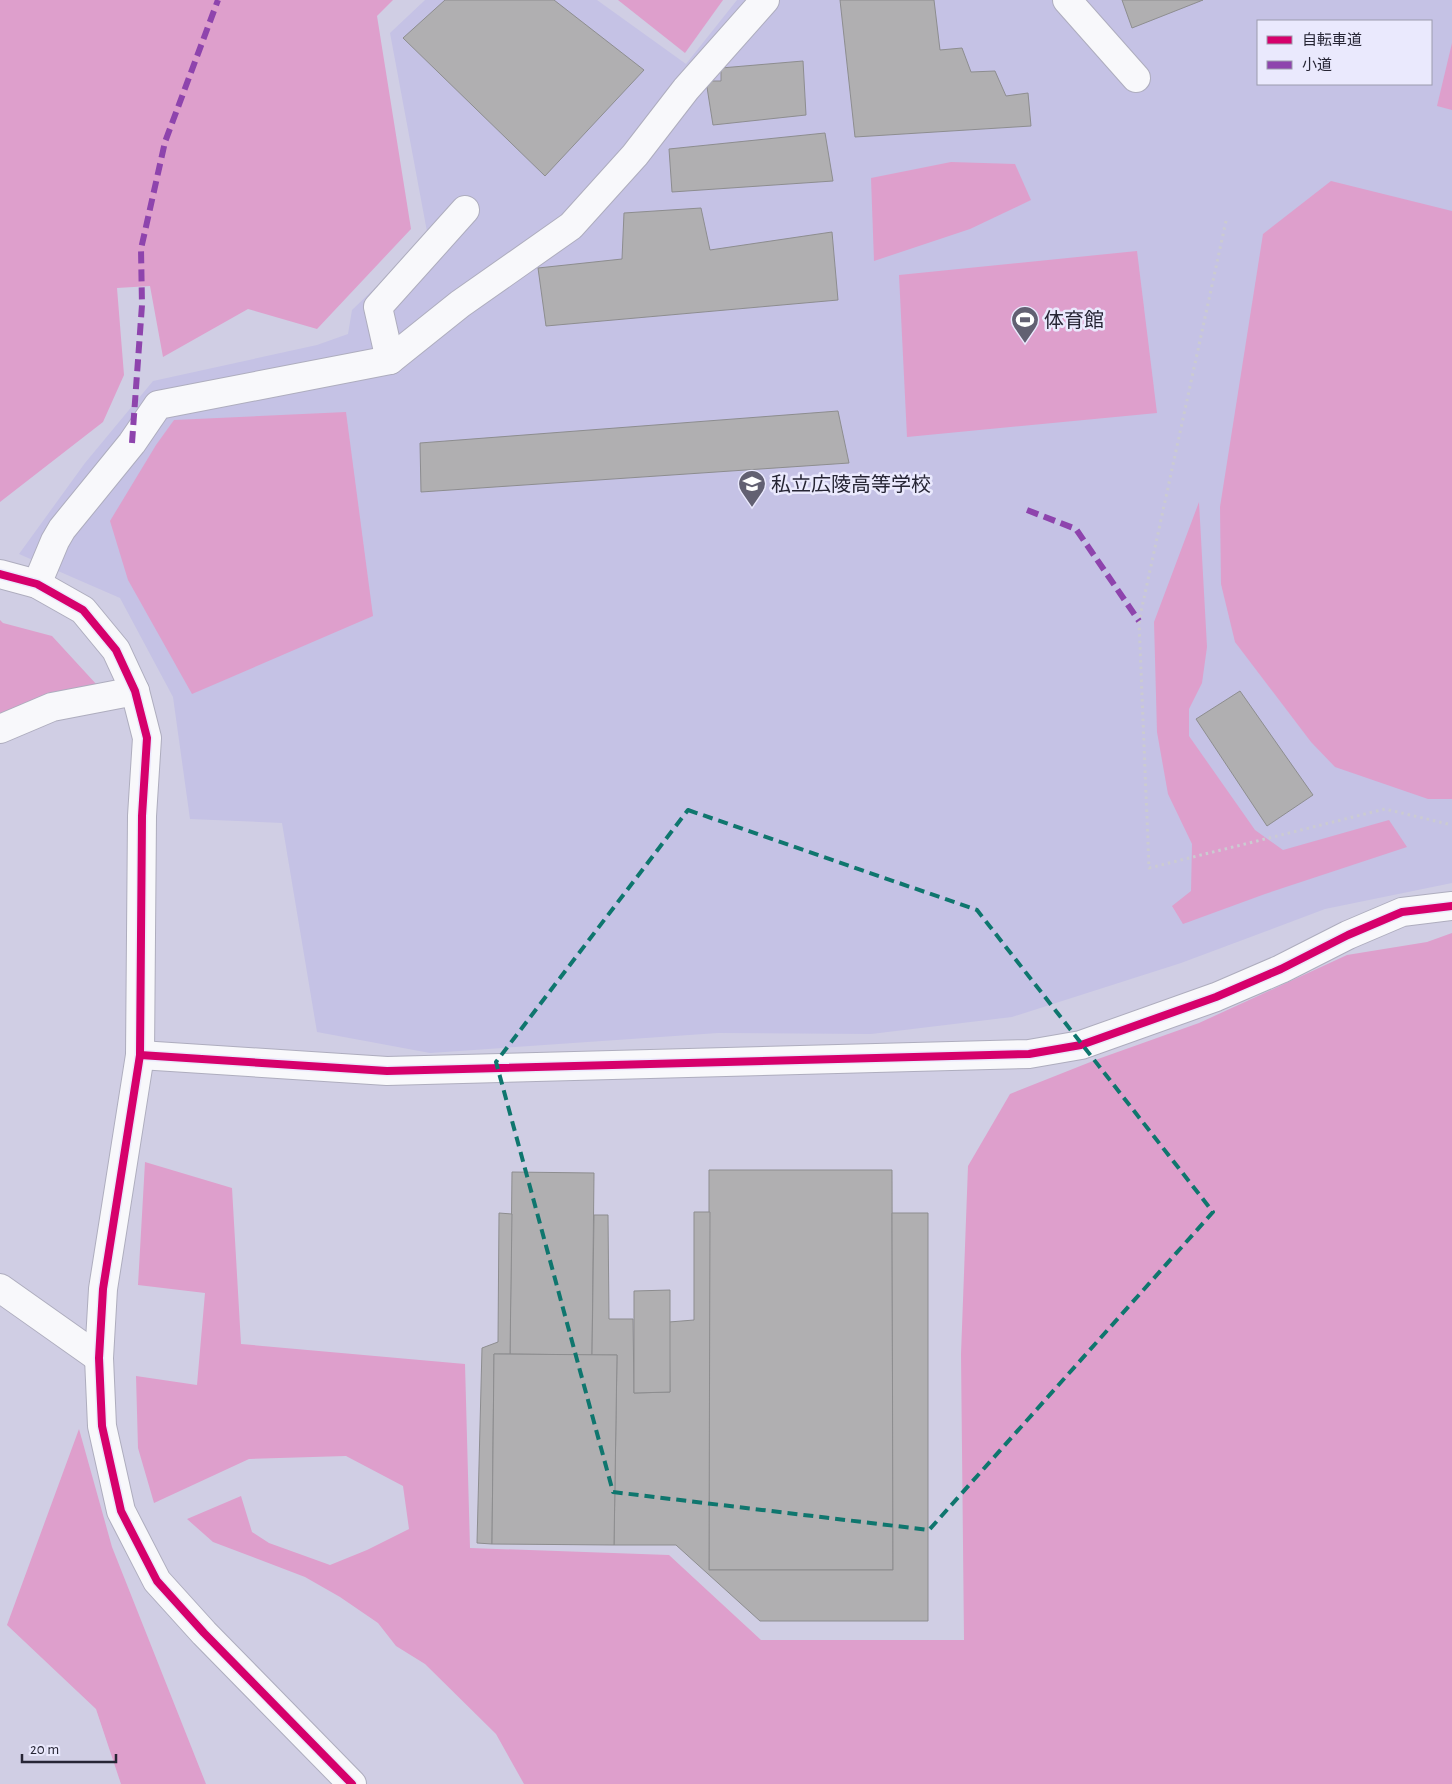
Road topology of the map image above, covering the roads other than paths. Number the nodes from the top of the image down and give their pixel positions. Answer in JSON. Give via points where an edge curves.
{"nodes":[{"id":1,"x":765,"y":0,"type":"edge"},
{"id":2,"x":1067,"y":0,"type":"edge"},
{"id":3,"x":1136,"y":78,"type":"dead end"},
{"id":4,"x":465,"y":210,"type":"dead end"},
{"id":5,"x":390,"y":360,"type":"junction"},
{"id":6,"x":0,"y":574,"type":"edge"},
{"id":7,"x":37,"y":584,"type":"junction"},
{"id":8,"x":135,"y":691,"type":"junction"},
{"id":9,"x":0,"y":729,"type":"edge"},
{"id":10,"x":1452,"y":906,"type":"edge"},
{"id":11,"x":140,"y":1055,"type":"junction"},
{"id":12,"x":0,"y":1288,"type":"edge"},
{"id":13,"x":99,"y":1358,"type":"junction"},
{"id":14,"x":352,"y":1784,"type":"edge"}],
"edges":[{"from":1,"to":5,"type":"street","via":[[571,226],[460,304]]},
{"from":2,"to":3,"type":"street"},
{"from":4,"to":5,"type":"street","via":[[378,307]]},
{"from":5,"to":7,"type":"street","via":[[158,405],[132,443],[62,529]]},
{"from":6,"to":7,"type":"street"},
{"from":7,"to":8,"type":"street","via":[[83,610],[116,650]]},
{"from":8,"to":9,"type":"street","via":[[52,707]]},
{"from":8,"to":11,"type":"street","via":[[147,738],[142,816]]},
{"from":10,"to":11,"type":"street","via":[[1402,912],[1216,996],[1081,1045],[1029,1054],[387,1071]]},
{"from":11,"to":13,"type":"street","via":[[103,1289]]},
{"from":12,"to":13,"type":"street"},
{"from":13,"to":14,"type":"street","via":[[102,1426],[121,1511],[157,1581]]}]}
